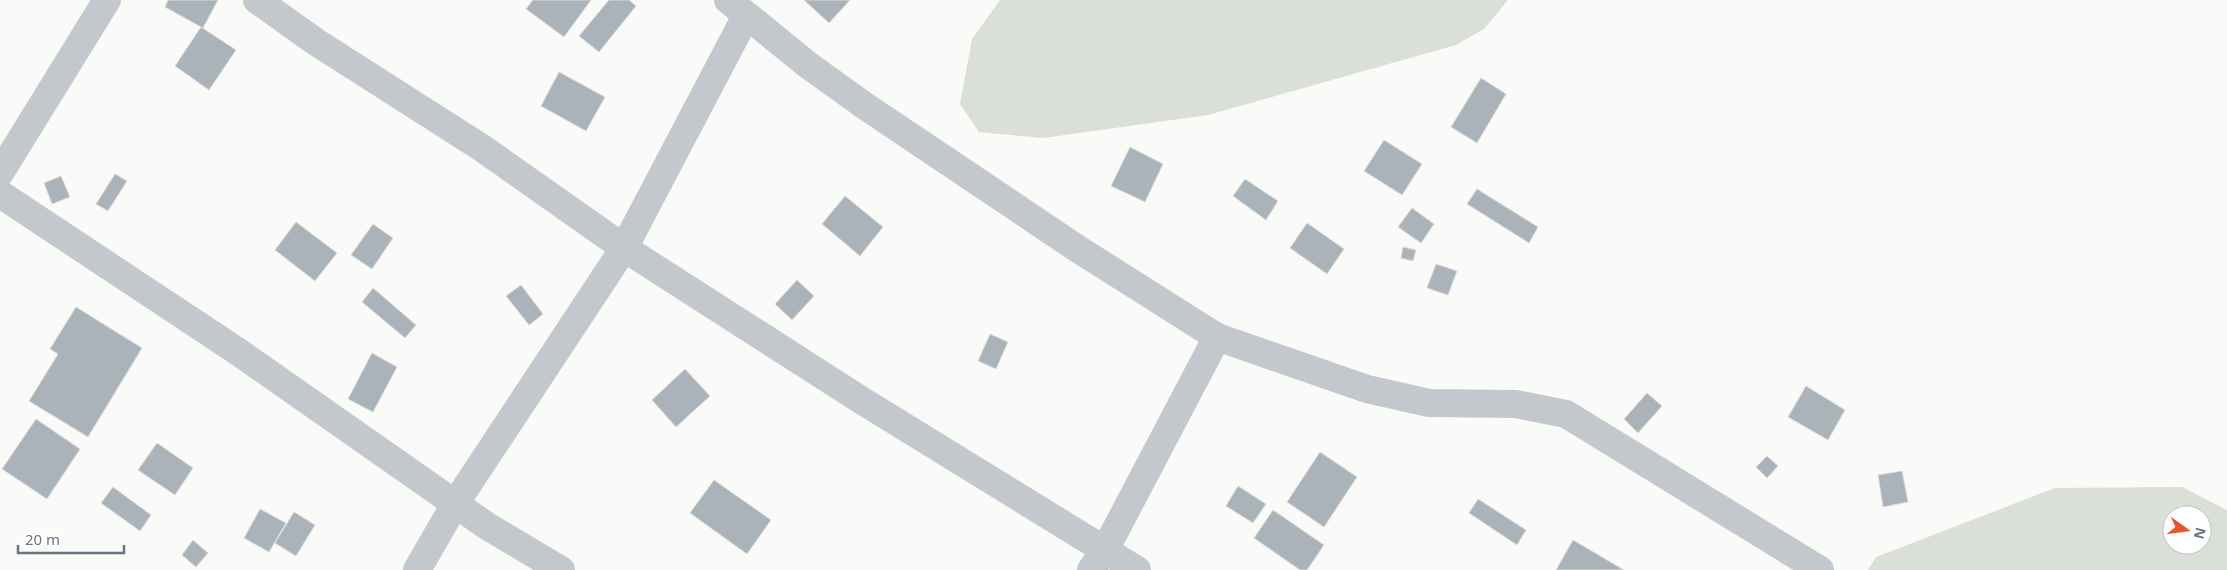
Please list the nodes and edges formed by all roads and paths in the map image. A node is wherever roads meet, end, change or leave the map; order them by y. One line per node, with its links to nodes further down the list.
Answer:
1 (106, 0): 4 (street)
2 (257, 0): 6 (street)
3 (737, 8): 6 (street); 7 (street)
4 (0, 173)
5 (0, 194): 8 (street)
6 (624, 248): 8 (street); 9 (street)
7 (1218, 338): 9 (street); 13 (street)
8 (455, 504): 10 (street); 11 (street)
9 (1098, 560): 12 (street)
10 (417, 570)
11 (560, 570)
12 (1137, 570)
13 (1820, 570)

